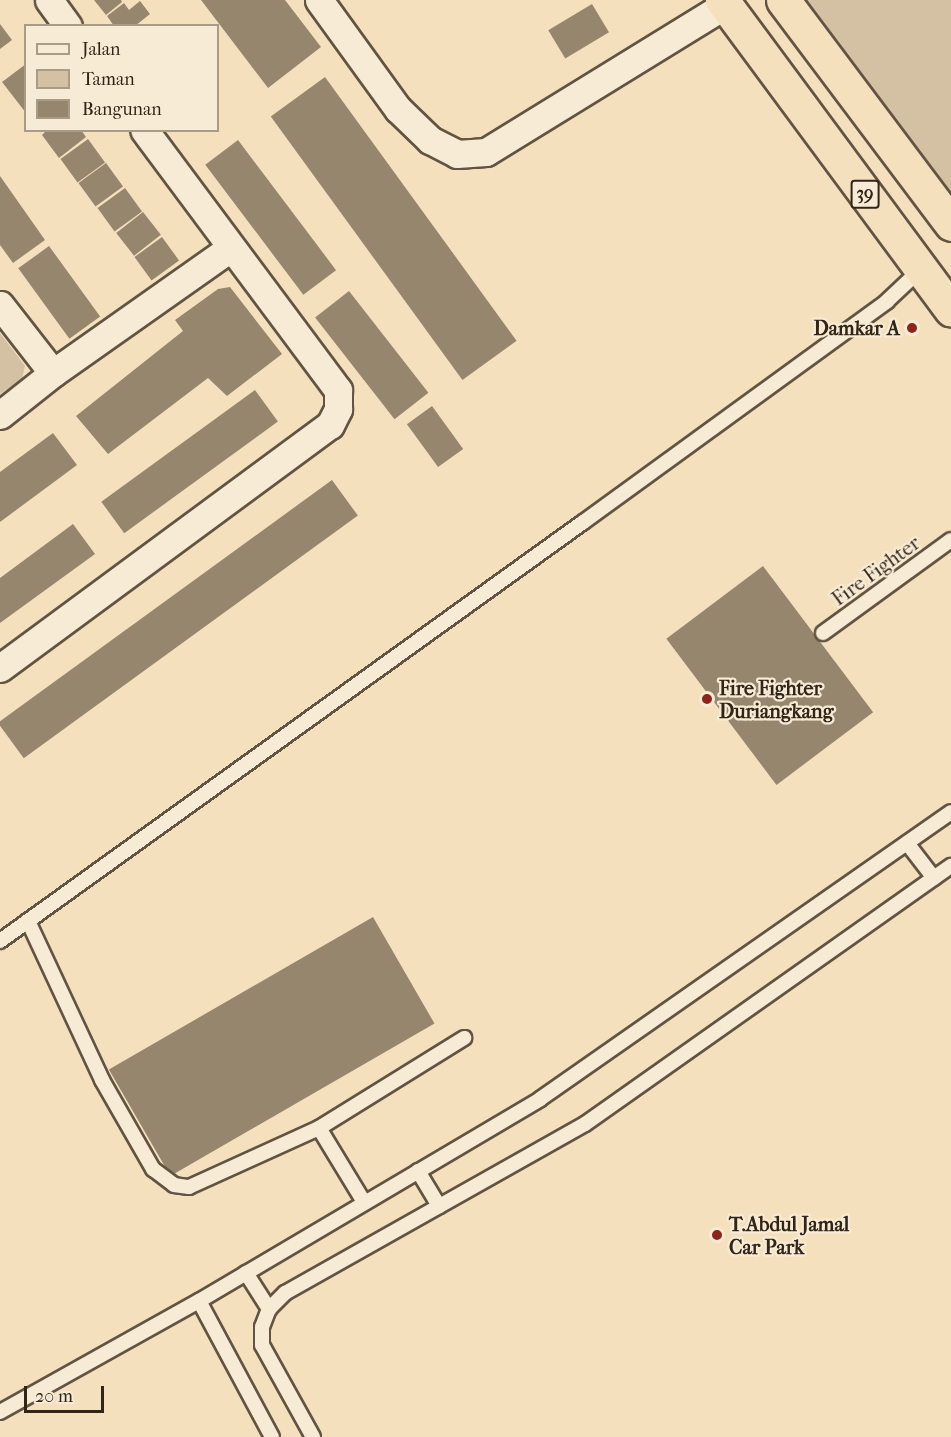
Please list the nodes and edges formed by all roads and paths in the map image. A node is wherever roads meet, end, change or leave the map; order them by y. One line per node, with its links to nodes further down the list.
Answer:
1 (49, 0): 5 (street)
2 (319, 0): 4 (street)
3 (783, 0): 7 (highway)
4 (723, 2): 9 (highway, 39)
5 (67, 24)
6 (145, 132): 8 (street)
7 (951, 224)
8 (230, 248): 12 (street); 16 (street)
9 (920, 270): 11 (highway, 39); 21 (lane)
10 (0, 304): 12 (street)
11 (951, 309)
12 (53, 373): 13 (street)
13 (0, 415)
14 (951, 540): 15 (lane, Fire Fighter)
15 (823, 633)
16 (0, 668)
17 (951, 812): 18 (lane)
18 (907, 843): 20 (lane); 25 (lane)
19 (951, 866): 20 (lane)
20 (934, 878): 27 (lane)
21 (28, 921): 22 (lane); 24 (lane)
22 (0, 941)
23 (464, 1038): 24 (lane)
24 (319, 1128): 26 (lane)
25 (418, 1171): 26 (lane); 27 (lane)
26 (364, 1202): 28 (lane)
27 (439, 1206): 30 (lane)
28 (246, 1273): 29 (lane); 30 (lane)
29 (199, 1301): 31 (lane); 32 (lane)
30 (269, 1309): 33 (lane)
31 (0, 1412)
32 (272, 1437)
33 (313, 1437)

